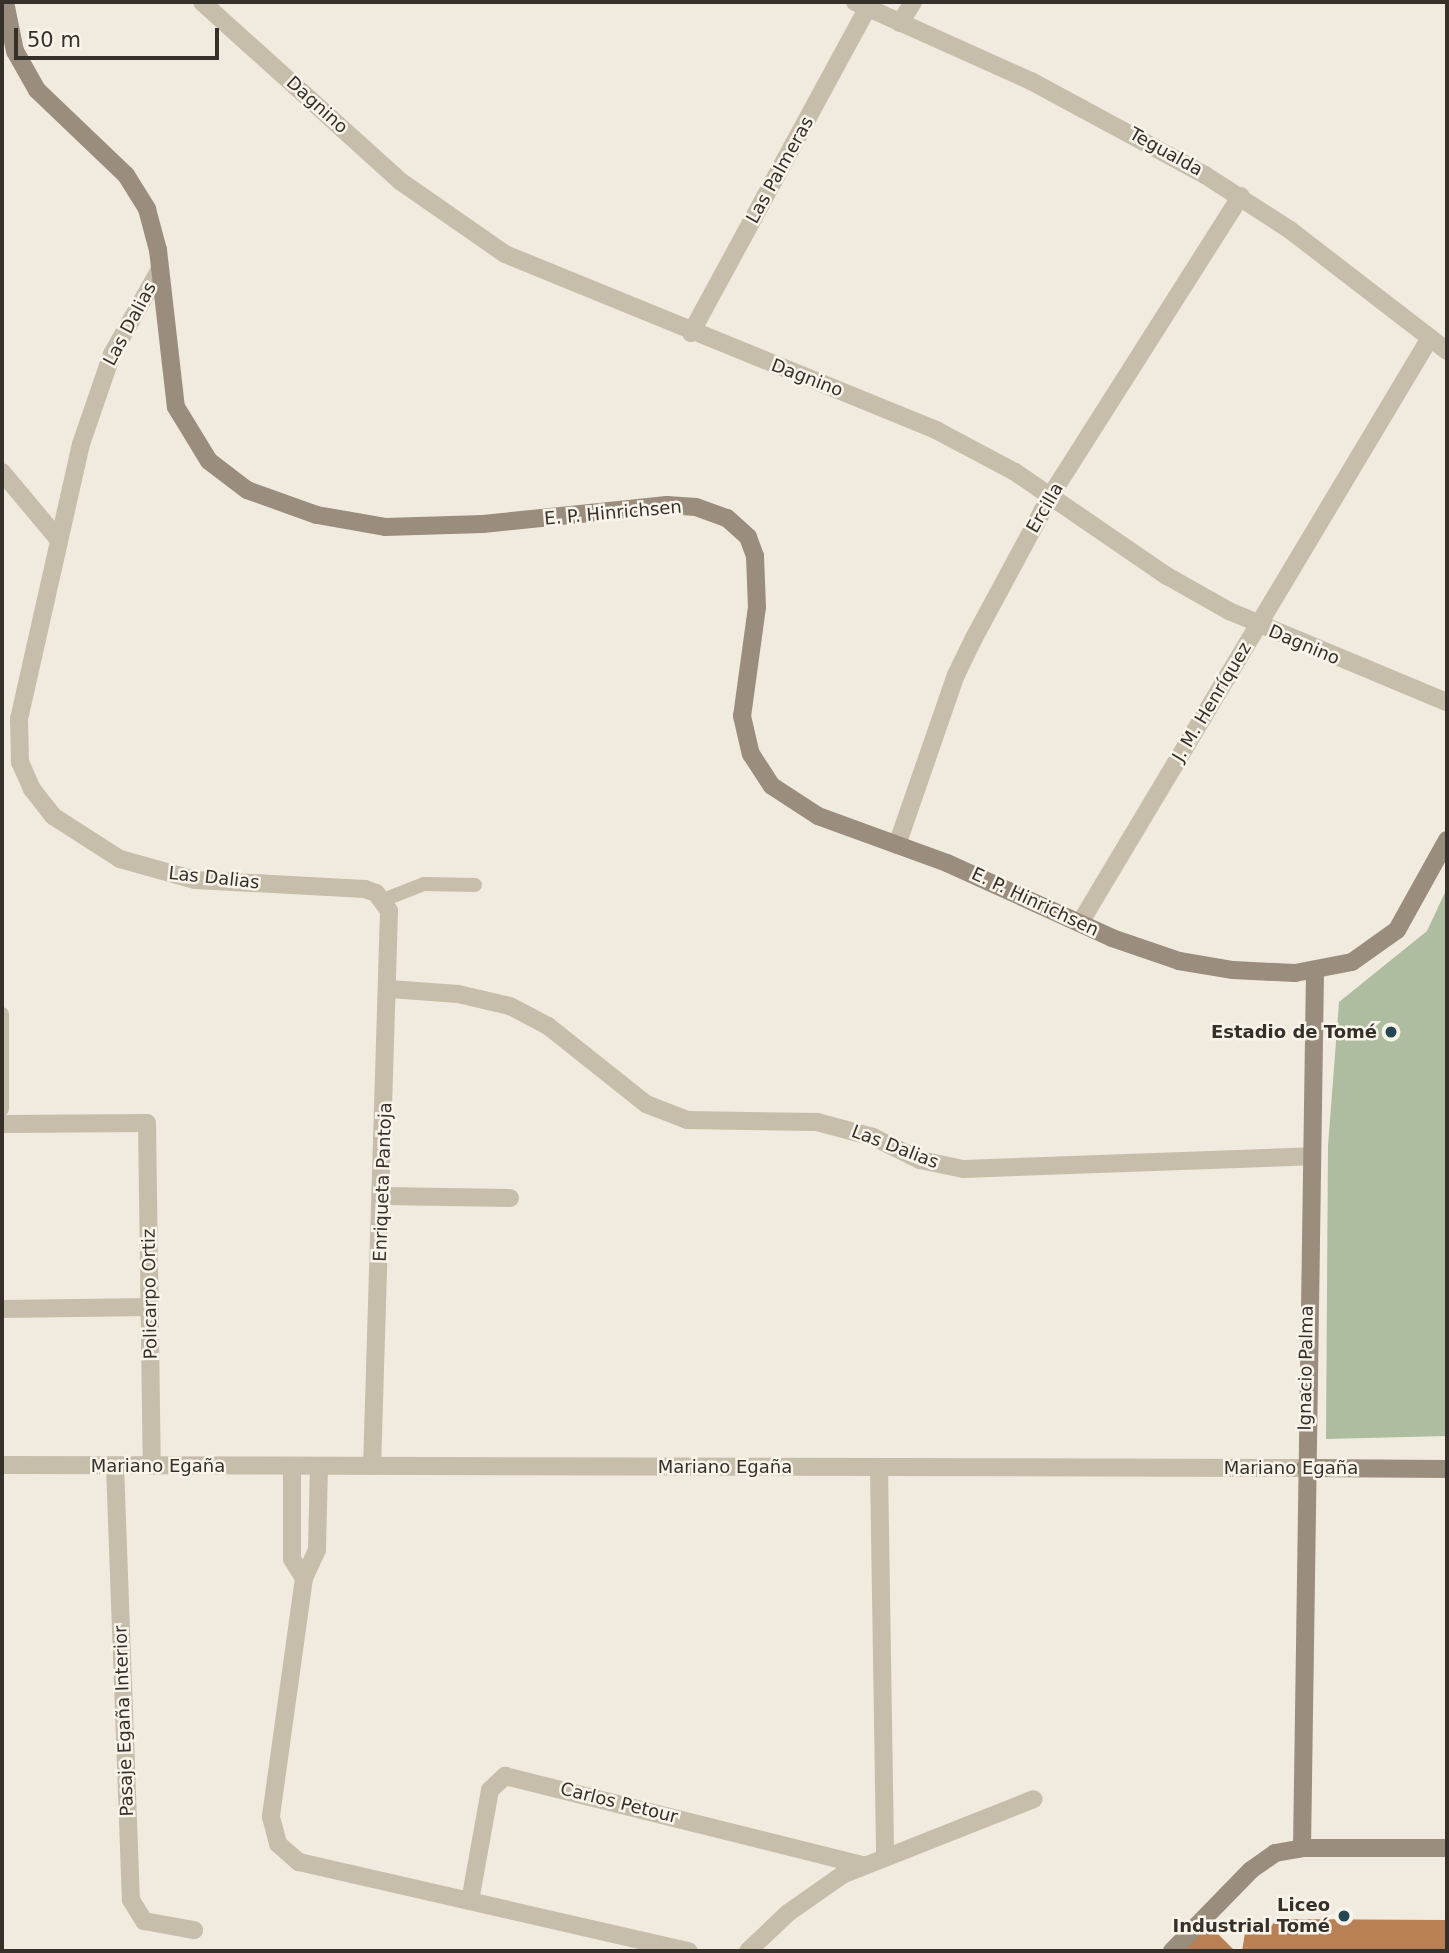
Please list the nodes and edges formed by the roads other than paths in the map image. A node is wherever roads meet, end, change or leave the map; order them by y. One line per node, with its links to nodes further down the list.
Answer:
1 (5, 2): 7 (street, E. P. Hinrichsen)
2 (202, 2): 8 (street, Dagnino)
3 (913, 2): 5 (street)
4 (862, 5): 5 (street, Tegualda); 8 (street, Las Palmeras)
5 (900, 23): 6 (street, Tegualda)
6 (1241, 196): 9 (street, Tegualda); 12 (street, Ercilla)
7 (159, 271): 13 (street, Las Dalias); 17 (street, E. P. Hinrichsen)
8 (691, 333): 12 (street, Dagnino)
9 (1430, 338): 10 (street, Tegualda); 14 (street, J. M. Henríquez)
10 (1447, 351)
11 (2, 472): 13 (street)
12 (1051, 495): 14 (street, Dagnino); 17 (street, Ercilla)
13 (58, 539): 19 (street, Las Dalias)
14 (1258, 625): 15 (street, Dagnino); 20 (street, J. M. Henríquez)
15 (1447, 702)
16 (1447, 840): 21 (street, E. P. Hinrichsen)
17 (897, 845): 20 (street, E. P. Hinrichsen)
18 (475, 885): 19 (lane)
19 (383, 900): 22 (street, Enriqueta Pantoja)
20 (1080, 923): 21 (street, E. P. Hinrichsen)
21 (1315, 972): 26 (street, Ignacio Palma)
22 (390, 989): 26 (street, Las Dalias); 27 (street, Enriqueta Pantoja)
23 (2, 1014): 24 (lane)
24 (2, 1109)
25 (2, 1124): 29 (street, Policarpo Ortiz)
26 (1311, 1156): 38 (street, Ignacio Palma)
27 (382, 1196): 28 (street); 36 (street, Enriqueta Pantoja)
28 (510, 1198)
29 (150, 1307): 30 (street); 33 (street, Policarpo Ortiz)
30 (2, 1309)
31 (2, 1465): 32 (street, Mariano Egaña)
32 (115, 1466): 33 (street, Mariano Egaña); 47 (street, Pasaje Egaña Interior)
33 (152, 1466): 34 (street, Mariano Egaña)
34 (292, 1466): 35 (street, Mariano Egaña); 40 (street)
35 (319, 1466): 36 (street, Mariano Egaña); 40 (street)
36 (372, 1466): 37 (street, Mariano Egaña)
37 (879, 1467): 38 (street, Mariano Egaña); 44 (street)
38 (1305, 1468): 39 (street, Mariano Egaña); 42 (street, Ignacio Palma)
39 (1447, 1469)
40 (304, 1578): 46 (street)
41 (1034, 1799): 44 (street)
42 (1302, 1847): 43 (street); 50 (street)
43 (1447, 1848)
44 (885, 1856): 45 (street)
45 (863, 1865): 46 (street, Carlos Petour); 49 (street)
46 (470, 1901): 48 (street)
47 (194, 1930)
48 (690, 1951)
49 (748, 1951)
50 (1172, 1951)

